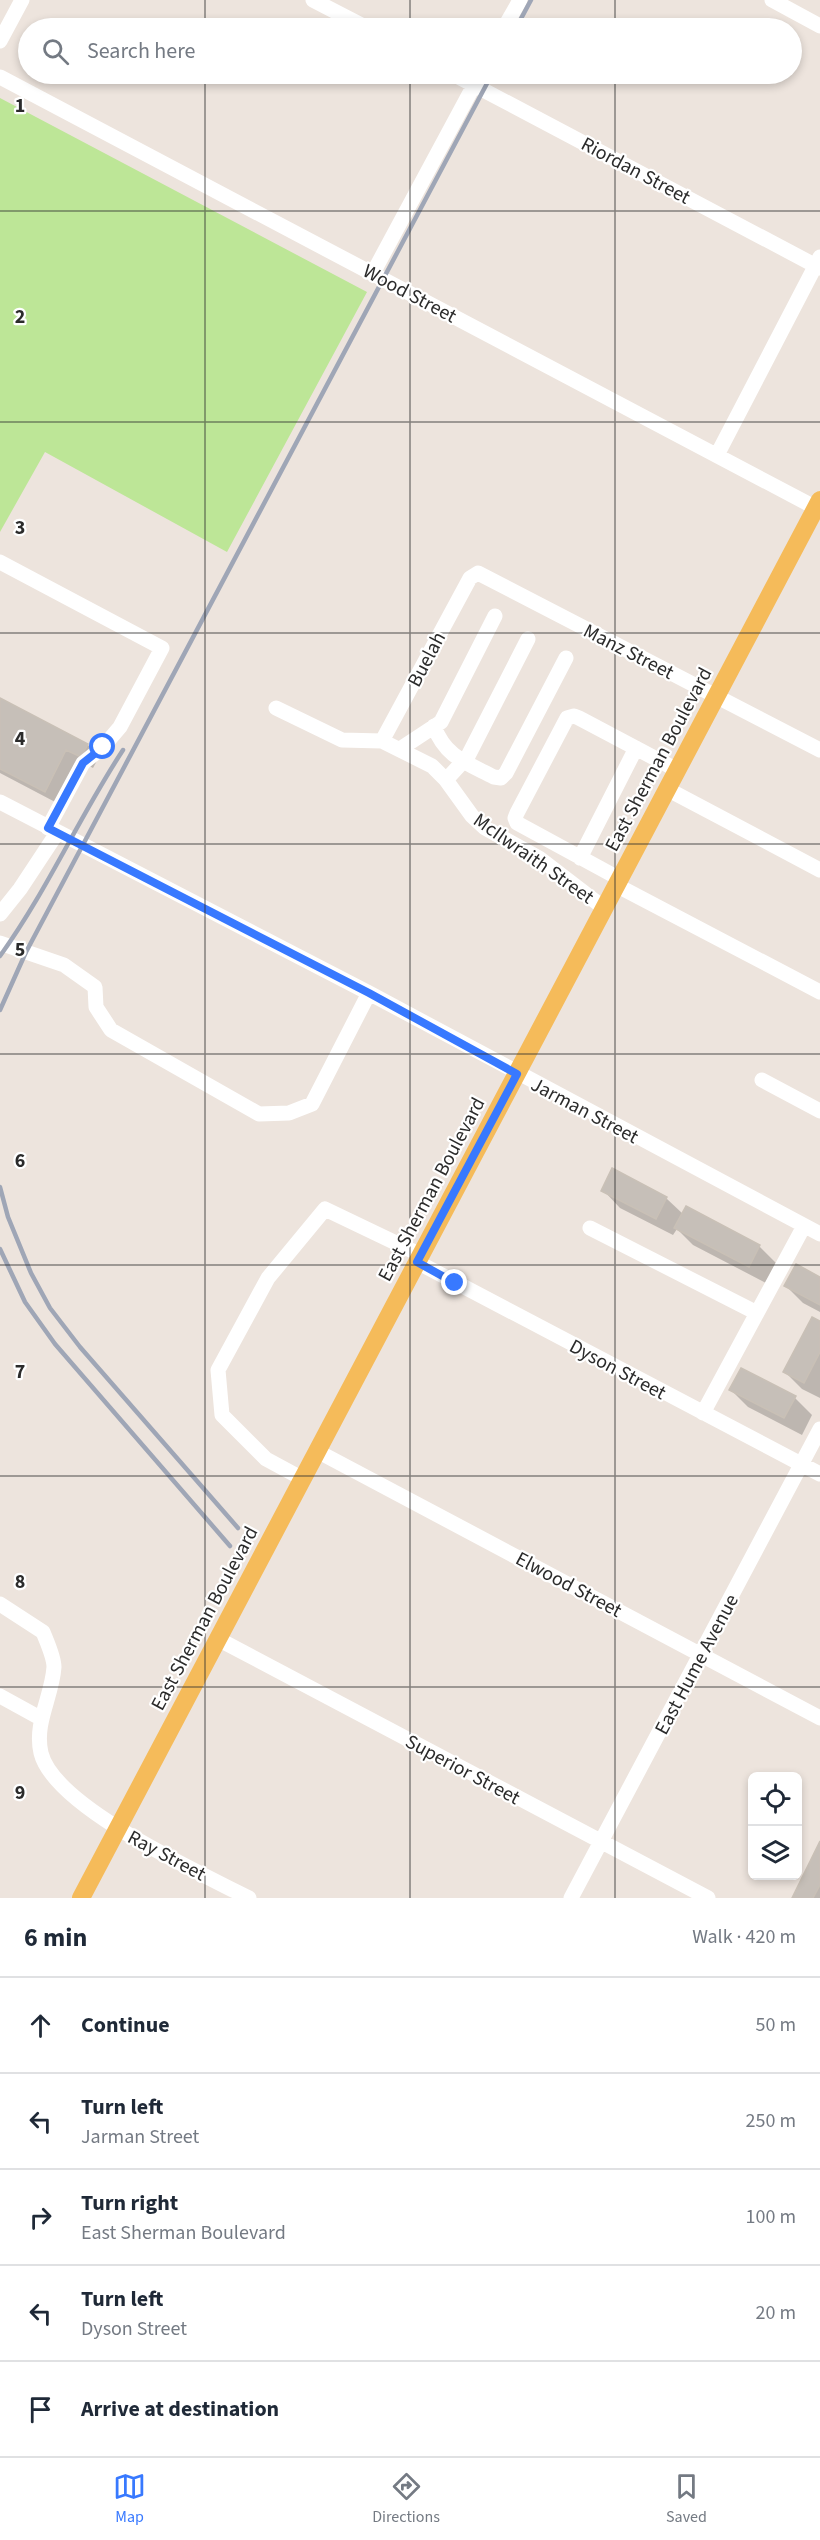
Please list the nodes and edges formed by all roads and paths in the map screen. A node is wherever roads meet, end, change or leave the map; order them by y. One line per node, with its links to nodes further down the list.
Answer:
1 (22, 0): 8 (street)
2 (313, 0): 5 (street)
3 (520, 0): 6 (street)
4 (772, 0): 7 (street)
5 (348, 18)
6 (510, 18)
7 (820, 26)
8 (0, 41)
9 (0, 77): 13 (street, Wood Street)
10 (474, 84): 13 (street)
11 (486, 84): 12 (street, Riordan Street)
12 (819, 263): 14 (street)
13 (373, 273): 14 (street, Wood Street)
14 (717, 455): 15 (street, Wood Street)
15 (819, 506): 21 (main road, East Sherman Boulevard)
16 (0, 562): 33 (street)
17 (470, 578): 21 (street, Manz Street); 24 (street, Buelah)
18 (495, 616): 23 (street)
19 (528, 639): 28 (street)
20 (566, 658): 28 (street)
21 (716, 696): 27 (street, Manz Street); 29 (main road, East Sherman Boulevard)
22 (276, 708): 24 (street)
23 (434, 726): 26 (street); 28 (street)
24 (382, 741): 26 (street, McIlwraith Street)
25 (636, 748): 29 (street, McIlwraith Street); 34 (street); 34 (street, McIlwraith Street)
26 (400, 749): 30 (street, McIlwraith Street)
27 (820, 750)
28 (463, 761): 30 (street)
29 (677, 770): 31 (main road, East Sherman Boulevard)
30 (446, 780): 37 (street, McIlwraith Street)
31 (667, 789): 35 (street); 36 (main road, East Sherman Boulevard)
32 (0, 802): 33 (street, Jarman Street)
33 (52, 830): 38 (street); 41 (street, Jarman Street)
34 (580, 858): 36 (street, McIlwraith Street)
35 (820, 870)
36 (618, 882): 37 (main road, East Sherman Boulevard); 40 (street, McIlwraith Street)
37 (604, 908): 42 (main road, East Sherman Boulevard)
38 (0, 914)
39 (0, 943): 41 (street)
40 (820, 992)
41 (369, 993): 42 (street, Jarman Street)
42 (517, 1074): 45 (street, Jarman Street); 48 (main road, East Sherman Boulevard)
43 (762, 1080): 44 (street)
44 (820, 1111)
45 (804, 1226): 47 (street, Jarman Street); 49 (street)
46 (590, 1228): 49 (street)
47 (820, 1234)
48 (419, 1259): 50 (street, Dyson Street); 52 (main road, East Sherman Boulevard); 55 (street, Dyson Street)
49 (757, 1313): 50 (street)
50 (703, 1413): 53 (street, Dyson Street)
51 (820, 1429): 53 (street, East Hume Avenue)
52 (318, 1451): 55 (main road, East Sherman Boulevard); 58 (street, Elwood Street)
53 (801, 1464): 54 (street, Dyson Street); 58 (street, East Hume Avenue)
54 (820, 1474)
55 (303, 1479): 57 (main road, East Sherman Boulevard)
56 (0, 1604): 60 (street, Ray Street)
57 (218, 1639): 62 (main road, East Sherman Boulevard); 63 (street, Superior Street)
58 (701, 1653): 61 (street, Elwood Street); 63 (street, East Hume Avenue)
59 (0, 1696): 60 (street)
60 (40, 1718): 62 (street, Ray Street)
61 (820, 1718)
62 (117, 1829): 64 (main road, East Sherman Boulevard); 65 (street, Ray Street)
63 (602, 1841): 66 (street, East Hume Avenue); 67 (street, Superior Street)
64 (81, 1898)
65 (249, 1898)
66 (571, 1898)
67 (708, 1898)

